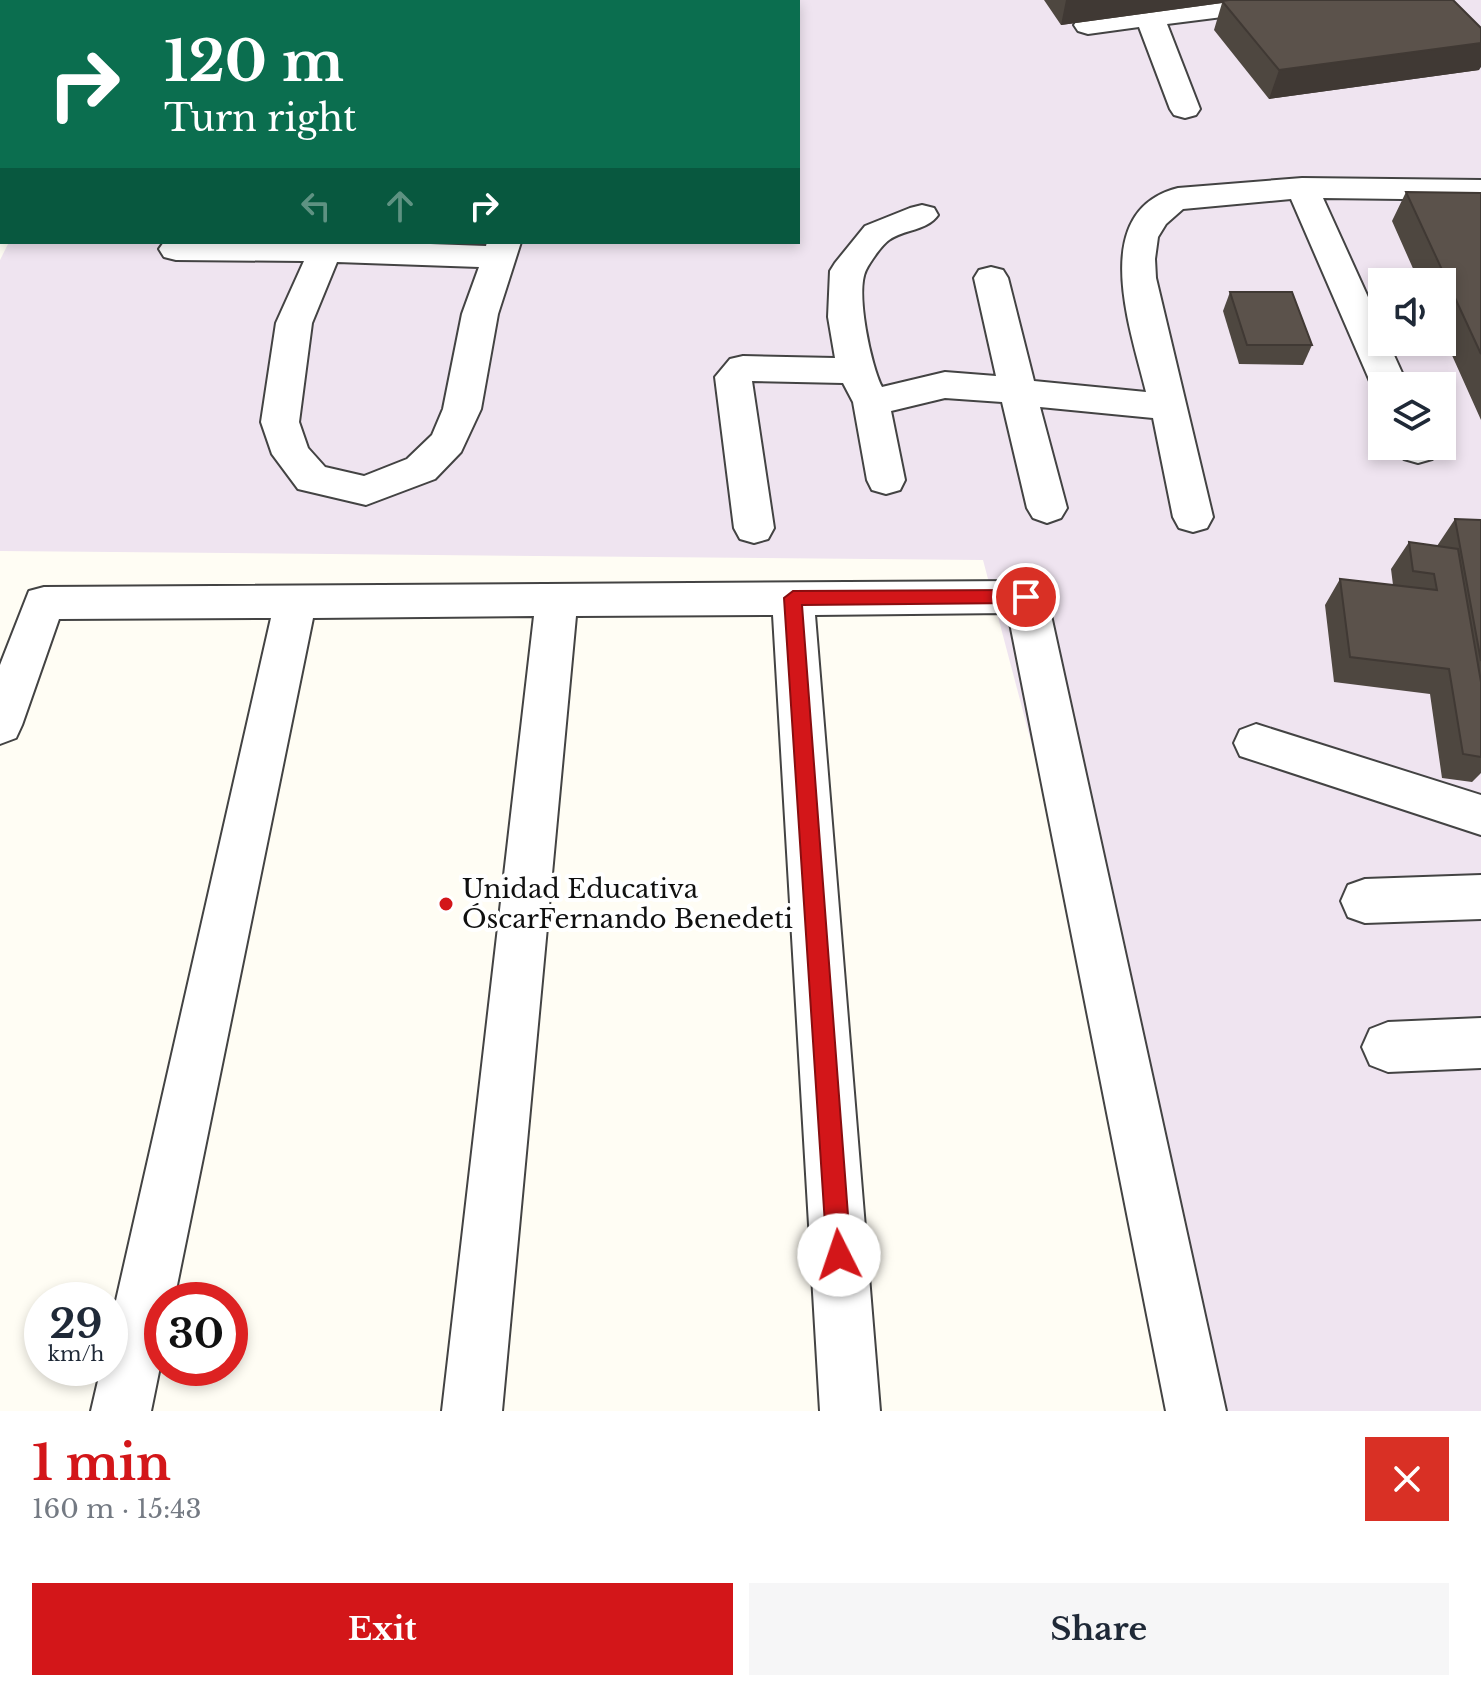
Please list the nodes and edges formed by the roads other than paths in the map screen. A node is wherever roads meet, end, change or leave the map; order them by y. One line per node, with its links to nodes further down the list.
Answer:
1 (1293, 0): 2 (street)
2 (1150, 18): 3 (street); 4 (street)
3 (1088, 25)
4 (1185, 109)
5 (1302, 188): 6 (street); 12 (street); 15 (street)
6 (1481, 190)
7 (922, 215): 13 (street)
8 (176, 249): 10 (street)
9 (501, 250): 10 (street); 10 (street)
10 (325, 251)
11 (991, 278): 14 (street)
12 (1384, 372)
13 (863, 387): 14 (street); 16 (street); 19 (street)
14 (1018, 392): 15 (street); 17 (street)
15 (1169, 407): 18 (street)
16 (886, 480)
17 (1047, 508)
18 (1193, 517)
19 (754, 528)
20 (793, 598): 21 (street); 32 (street); 33 (street)
21 (557, 600): 22 (street); 31 (street)
22 (295, 602): 23 (street); 30 (street)
23 (0, 725)
24 (1256, 743): 25 (street)
25 (1481, 815)
26 (1481, 897): 27 (street)
27 (1365, 901)
28 (1481, 1043): 29 (street)
29 (1388, 1047)
30 (121, 1411)
31 (472, 1411)
32 (850, 1411)
33 (1196, 1411)

